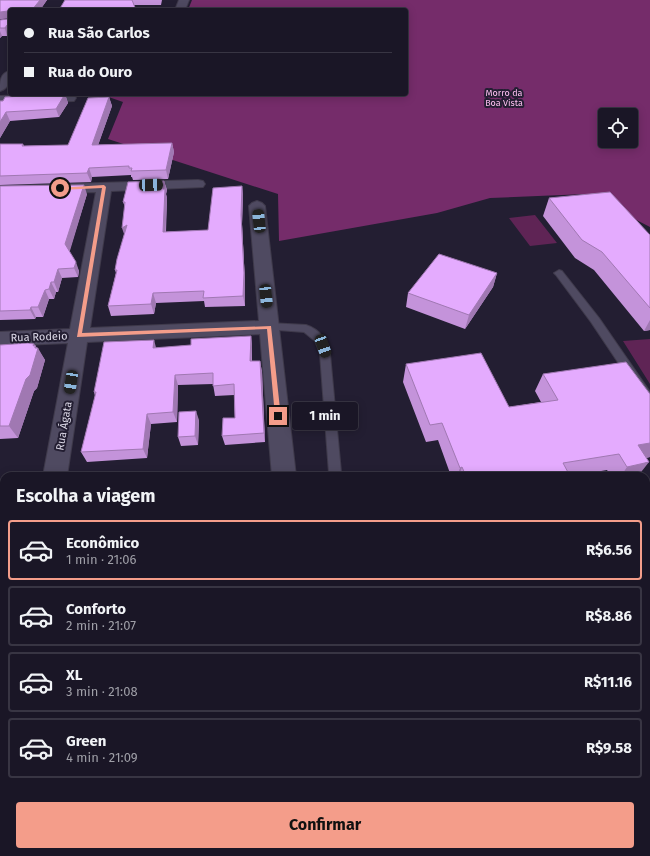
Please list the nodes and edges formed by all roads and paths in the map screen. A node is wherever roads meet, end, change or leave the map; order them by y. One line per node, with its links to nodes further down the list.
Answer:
1 (8, 76): 2 (street)
2 (0, 86)
3 (70, 98): 4 (street)
4 (0, 100)
5 (198, 184): 6 (street)
6 (104, 187): 7 (street); 11 (street, Rua Ágata)
7 (0, 190)
8 (257, 206): 10 (street)
9 (559, 273): 13 (lane)
10 (269, 327): 11 (street, Rua Rodeio); 15 (street); 16 (lane)
11 (79, 335): 12 (street, Rua Rodeio); 14 (street, Rua Ágata)
12 (0, 339)
13 (650, 401)
14 (56, 472)
15 (284, 472)
16 (335, 472)

